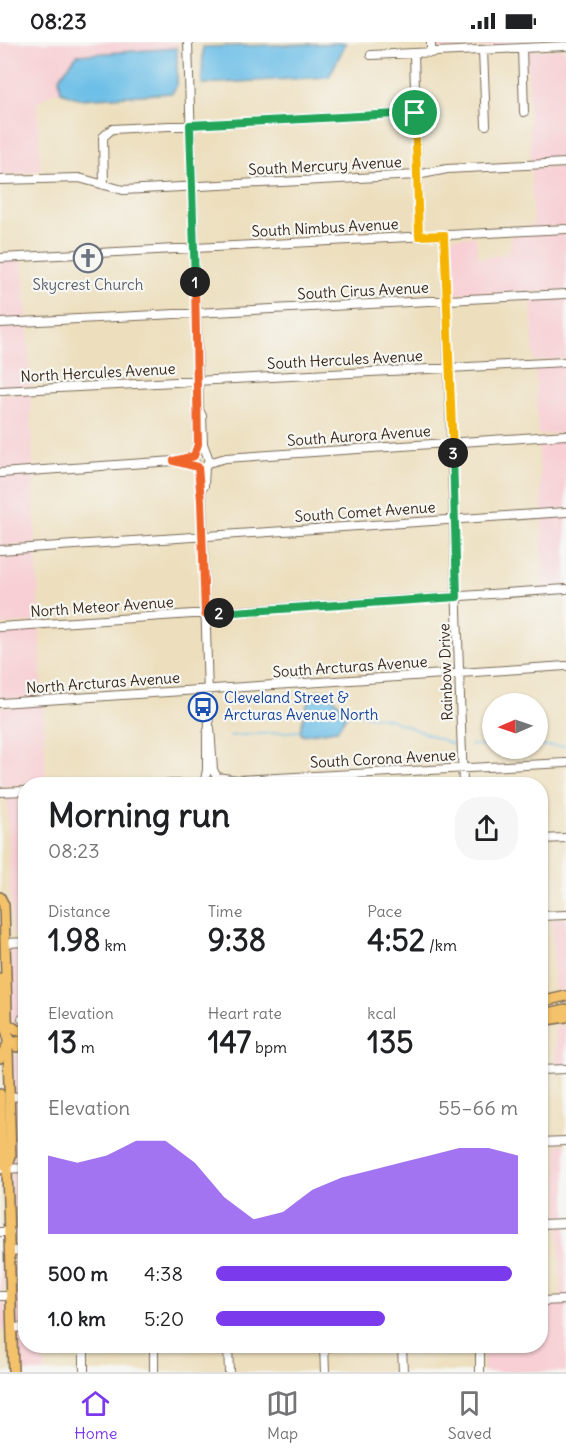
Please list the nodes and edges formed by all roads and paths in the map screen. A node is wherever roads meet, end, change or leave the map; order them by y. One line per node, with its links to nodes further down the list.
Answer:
1 (188, 42): 11 (street)
2 (430, 42): 6 (street)
3 (566, 46): 4 (street)
4 (522, 48): 5 (street); 9 (street)
5 (483, 50): 6 (street); 12 (street)
6 (431, 52): 7 (street)
7 (414, 53): 8 (street); 10 (street)
8 (371, 55)
9 (524, 112)
10 (415, 113): 11 (street); 14 (street)
11 (190, 125): 16 (street); 17 (street)
12 (486, 125)
13 (566, 163): 14 (street, South Mercury Avenue)
14 (417, 175): 17 (street, South Mercury Avenue); 20 (street)
15 (0, 180): 16 (street, South Mercury Avenue)
16 (104, 185): 17 (street, South Mercury Avenue)
17 (192, 187): 21 (street)
18 (566, 229): 19 (street, South Nimbus Avenue)
19 (444, 235): 20 (street, South Nimbus Avenue); 24 (street, Rainbow Drive)
20 (419, 236): 21 (street, South Nimbus Avenue)
21 (194, 248): 22 (street, South Nimbus Avenue); 25 (street)
22 (0, 258)
23 (566, 294): 24 (street, South Cirus Avenue)
24 (447, 300): 25 (street, South Cirus Avenue); 28 (street, Rainbow Drive)
25 (196, 313): 26 (street, South Cirus Avenue); 29 (street)
26 (0, 323)
27 (566, 362): 28 (street, South Hercules Avenue)
28 (450, 368): 29 (street, South Hercules Avenue); 32 (street, Rainbow Drive)
29 (198, 381): 30 (street, North Hercules Avenue); 33 (street)
30 (0, 391)
31 (566, 435): 32 (street, South Aurora Avenue)
32 (452, 443): 33 (street, South Aurora Avenue); 36 (street, Rainbow Drive)
33 (201, 460): 34 (street, South Aurora Avenue); 37 (street)
34 (0, 473)
35 (566, 513): 36 (street, South Comet Avenue)
36 (454, 520): 37 (street, South Comet Avenue); 40 (street, Rainbow Drive)
37 (203, 537): 38 (street, South Comet Avenue); 41 (street)
38 (0, 550)
39 (566, 589): 40 (street, North Meteor Avenue)
40 (457, 597): 41 (street, North Meteor Avenue); 44 (street, Rainbow Drive)
41 (205, 614): 42 (street, North Meteor Avenue); 45 (street)
42 (0, 627)
43 (566, 666): 44 (street, South Arcturas Avenue)
44 (459, 673): 45 (street, South Arcturas Avenue); 48 (street, Rainbow Drive)
45 (208, 690): 46 (street, North Arcturas Avenue); 49 (street)
46 (0, 703)
47 (566, 763): 48 (street, South Corona Avenue)
48 (462, 769): 50 (street, South Corona Avenue); 51 (street, Rainbow Drive)
49 (212, 777)
50 (298, 777)
51 (463, 777)
52 (18, 791): 53 (street)
53 (0, 792)
54 (566, 838): 55 (street)
55 (548, 839)
56 (0, 897): 60 (main road)
57 (566, 915): 58 (street)
58 (548, 916)
59 (18, 942): 60 (street)
60 (6, 943): 68 (main road)
61 (0, 978): 70 (main road)
62 (566, 996): 63 (main road)
63 (548, 1000)
64 (566, 1010): 65 (main road)
65 (548, 1013)
66 (566, 1017): 67 (main road)
67 (548, 1020)
68 (8, 1023): 69 (main road); 70 (main road)
69 (18, 1030)
70 (6, 1044): 74 (main road); 75 (main road)
71 (566, 1069): 72 (street)
72 (548, 1070)
73 (18, 1096): 74 (street)
74 (2, 1097): 75 (main road); 78 (main road)
75 (10, 1114): 78 (main road)
76 (566, 1141): 77 (street)
77 (548, 1142)
78 (4, 1169): 81 (main road)
79 (566, 1223): 80 (street)
80 (548, 1224)
81 (5, 1232): 83 (main road)
82 (18, 1250): 83 (street)
83 (10, 1251): 85 (main road)
84 (0, 1296): 85 (street)
85 (11, 1296): 88 (main road)
86 (566, 1300): 87 (street)
87 (548, 1301)
88 (12, 1328): 89 (street); 96 (main road)
89 (18, 1328)
90 (84, 1353): 97 (street)
91 (154, 1353): 98 (street)
92 (228, 1353): 99 (street)
93 (324, 1353): 100 (street)
94 (402, 1353): 101 (street)
95 (480, 1353): 102 (street)
96 (13, 1372)
97 (84, 1372)
98 (154, 1372)
99 (229, 1372)
100 (325, 1372)
101 (403, 1372)
102 (480, 1372)

